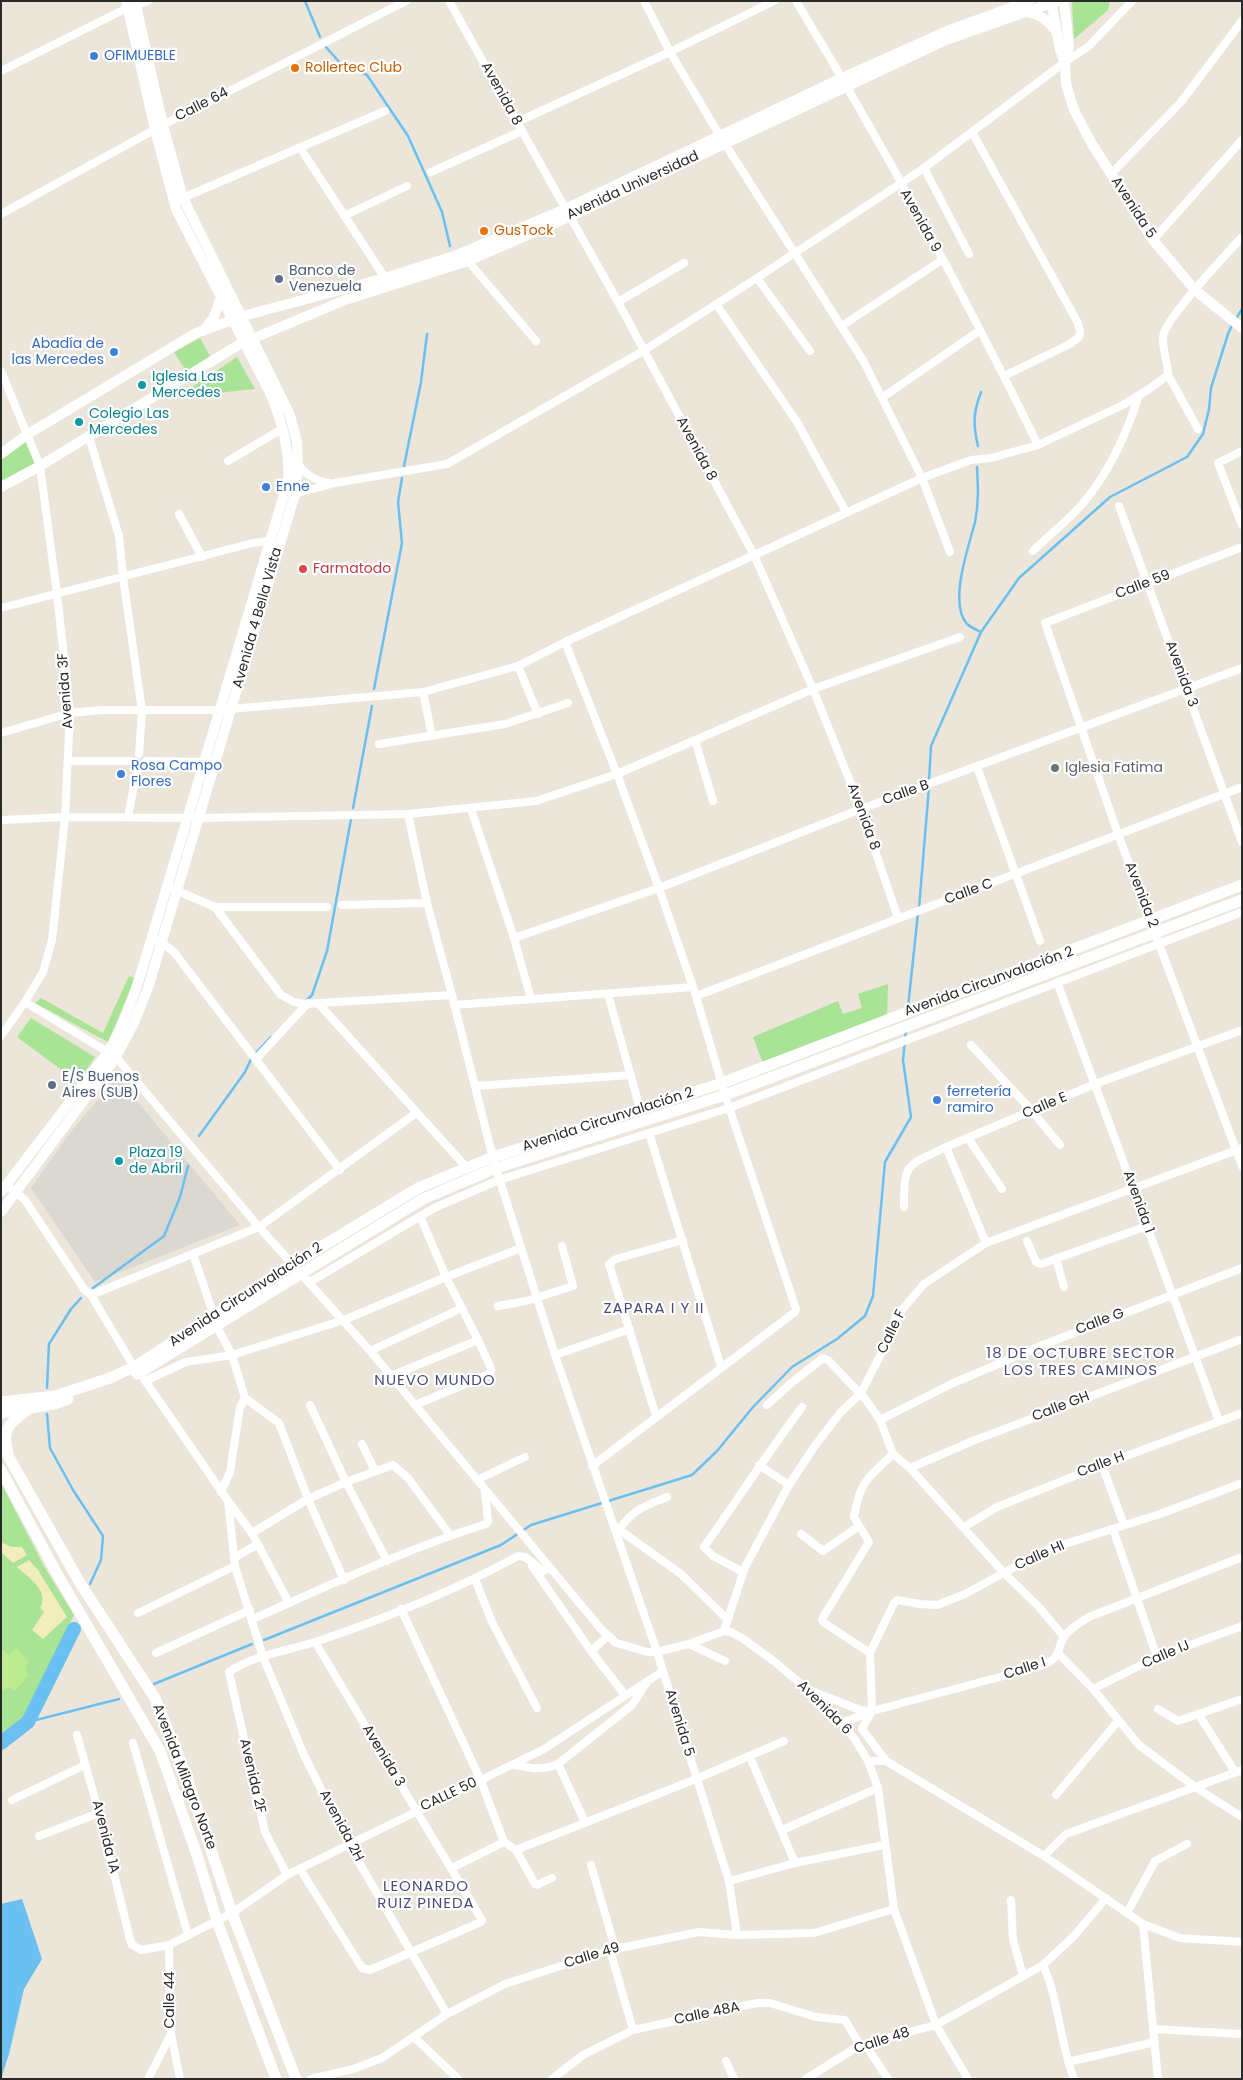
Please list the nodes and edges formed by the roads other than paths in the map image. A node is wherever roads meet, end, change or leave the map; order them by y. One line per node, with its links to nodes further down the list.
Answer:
1 (148, 1): 11 (street)
2 (406, 1): 21 (street, Calle 64)
3 (449, 1): 20 (street, Avenida 8)
4 (644, 1): 15 (street)
5 (774, 1): 15 (street)
6 (796, 1): 18 (street, Avenida 9)
7 (1029, 1): 18 (street, Avenida Universidad)
8 (1064, 1): 16 (street, Avenida 5)
9 (1132, 1): 16 (street)
10 (1053, 2): 12 (street, Avenida Universidad); 14 (street, Avenida 5)
11 (131, 4): 17 (street); 21 (street, Avenida 4 Bella Vista)
12 (1025, 12): 14 (street); 18 (street, Avenida Universidad)
13 (1242, 21): 29 (street)
14 (1056, 31): 16 (street, Avenida 5)
15 (670, 52): 20 (street); 24 (street)
16 (1065, 62): 23 (street); 29 (street, Avenida 5)
17 (1, 71)
18 (844, 82): 24 (street, Avenida Universidad); 30 (street, Avenida 9)
19 (385, 111): 26 (street)
20 (517, 122): 22 (street, Avenida 8)
21 (159, 128): 32 (street, Avenida 4 Bella Vista); 34 (street, Calle 64)
22 (522, 131): 28 (street); 33 (street, Avenida 8)
23 (972, 132): 27 (street); 60 (street)
24 (722, 139): 33 (street, Avenida Universidad); 38 (street)
25 (1242, 140): 37 (street)
26 (300, 149): 32 (street); 35 (street)
27 (924, 168): 30 (street); 39 (street)
28 (431, 172)
29 (1111, 174): 37 (street, Avenida 5)
30 (900, 184): 38 (street); 40 (street, Avenida 9)
31 (407, 186): 35 (street)
32 (178, 200): 46 (street, Avenida 4 Bella Vista); 49 (street, Avenida 4 Bella Vista)
33 (567, 213): 41 (street, Avenida Universidad); 43 (street, Avenida Universidad); 47 (street, Avenida 8)
34 (1, 214)
35 (344, 216): 43 (street)
36 (1242, 238): 45 (street)
37 (1153, 240): 45 (street, Avenida 5)
38 (795, 252): 44 (street); 50 (street)
39 (969, 254)
40 (942, 260): 50 (street); 53 (street, Avenida 9)
41 (468, 262): 54 (street, Avenida Universidad); 55 (street)
42 (684, 263): 47 (street)
43 (385, 278): 49 (street, Avenida Universidad)
44 (757, 278): 48 (street); 57 (street)
45 (1195, 290): 51 (street, Avenida 5); 59 (street)
46 (221, 297): 49 (street, Avenida 4 Bella Vista); 52 (street)
47 (618, 302): 56 (street, Avenida 8)
48 (716, 304): 56 (street); 78 (street)
49 (238, 318): 52 (street, Avenida Universidad); 54 (street, Avenida 4 Bella Vista)
50 (842, 325): 62 (street)
51 (1242, 328)
52 (203, 331): 65 (street, Avenida Universidad)
53 (979, 331): 60 (street, Avenida 9); 62 (street)
54 (248, 341): 63 (street, Avenida 4 Bella Vista); 66 (street, Avenida Universidad); 71 (street, Avenida 4 Bella Vista)
55 (536, 341)
56 (643, 351): 74 (street); 86 (street, Avenida 8)
57 (810, 351)
58 (1, 371): 65 (street, Avenida 3F)
59 (1168, 375): 61 (street); 64 (street)
60 (1004, 376): 67 (street, Avenida 9)
61 (1139, 395): 67 (street); 84 (street)
62 (883, 397): 73 (street)
63 (282, 429): 70 (street); 81 (street, Avenida 4 Bella Vista)
64 (1198, 429)
65 (28, 434): 69 (street, Avenida Universidad); 72 (street, Avenida 3F)
66 (89, 437): 72 (street, Avenida Universidad); 88 (street)
67 (1038, 445): 73 (street)
68 (1242, 450): 80 (street)
69 (1, 454)
70 (228, 461)
71 (298, 465): 74 (street); 76 (street, Avenida 4 Bella Vista)
72 (40, 466): 75 (street, Avenida Universidad); 90 (street, Avenida 3F)
73 (922, 478): 78 (street); 85 (street)
74 (335, 483): 76 (street)
75 (1, 487)
76 (294, 494): 82 (street, Avenida 4 Bella Vista)
77 (1119, 506): 89 (street, Avenida 3)
78 (846, 512): 86 (street)
79 (179, 514): 87 (street)
80 (1242, 525)
81 (268, 541): 82 (street); 87 (street); 93 (street, Avenida 4 Bella Vista)
82 (280, 544): 94 (street, Avenida 4 Bella Vista)
83 (1242, 547): 89 (street, Calle 59)
84 (1033, 551)
85 (950, 552)
86 (754, 555): 96 (street); 99 (street, Avenida 8)
87 (202, 557): 88 (street)
88 (123, 578): 90 (street); 104 (street)
89 (1147, 583): 92 (street, Calle 59); 100 (street, Avenida 3)
90 (57, 594): 91 (street); 106 (street, Avenida 3F)
91 (1, 608)
92 (1044, 623): 108 (street, Avenida 2)
93 (244, 625): 94 (street); 105 (street, Avenida 4 Bella Vista)
94 (255, 628): 103 (street, Avenida 4 Bella Vista)
95 (960, 637): 99 (street)
96 (565, 642): 97 (street); 121 (street)
97 (518, 666): 101 (street); 107 (street)
98 (1242, 668): 100 (street, Calle B)
99 (812, 689): 111 (street); 126 (street, Avenida 8)
100 (1186, 689): 108 (street, Calle B); 123 (street, Avenida 3)
101 (423, 692): 103 (street); 110 (street)
102 (568, 703): 107 (street)
103 (231, 709): 105 (street); 118 (street, Avenida 4 Bella Vista)
104 (142, 710): 105 (street); 106 (street); 113 (street)
105 (220, 710): 117 (street, Avenida 4 Bella Vista)
106 (70, 713): 109 (street); 114 (street, Avenida 3F)
107 (538, 714): 110 (street)
108 (1080, 728): 119 (street, Calle B); 133 (street, Avenida 2)
109 (1, 733)
110 (432, 736): 112 (street)
111 (695, 740): 121 (street); 124 (street)
112 (379, 744)
113 (138, 754): 115 (street); 116 (street)
114 (68, 761): 115 (street); 128 (street, Avenida 3F)
115 (130, 761): 120 (street)
116 (146, 761): 117 (street); 120 (street)
117 (204, 762): 118 (street); 130 (street, Avenida 4 Bella Vista)
118 (215, 763): 131 (street, Avenida 4 Bella Vista)
119 (977, 767): 126 (street, Calle B); 135 (street)
120 (136, 770): 129 (street)
121 (617, 774): 125 (street); 137 (street)
122 (1242, 787): 123 (street, Calle C)
123 (1224, 794): 133 (street, Calle C); 134 (street, Avenida 3)
124 (713, 801)
125 (471, 809): 127 (street); 147 (street)
126 (861, 809): 137 (street, Calle B); 145 (street, Avenida 8)
127 (408, 814): 131 (street); 140 (street, Avenida 5)
128 (65, 817): 129 (street); 132 (street); 158 (street, Avenida 3F)
129 (128, 817): 130 (street)
130 (188, 818): 131 (street); 138 (street, Avenida 4 Bella Vista)
131 (199, 818): 138 (street, Avenida 4 Bella Vista)
132 (1, 820)
133 (1118, 834): 135 (street, Calle C); 146 (street, Avenida 2)
134 (1242, 842)
135 (1016, 875): 145 (street, Calle C); 149 (street)
136 (1242, 886): 146 (main road, Avenida Circunvalación 2)
137 (659, 888): 147 (street, Calle B); 153 (street)
138 (172, 889): 142 (street); 150 (street, Avenida 4 Bella Vista)
139 (1242, 900): 148 (main road, Avenida Circunvalación 2)
140 (427, 904): 141 (street); 155 (street, Avenida 5)
141 (342, 905)
142 (215, 907): 143 (street); 159 (street)
143 (327, 907)
144 (1242, 912): 148 (street)
145 (898, 918): 156 (street, Calle C)
146 (1151, 921): 148 (street, Avenida 2); 170 (main road, Avenida Circunvalación 2)
147 (514, 938): 157 (street)
148 (1157, 938): 151 (main road, Avenida Circunvalación 2); 166 (street, Avenida 2)
149 (1040, 940)
150 (156, 941): 167 (street, Avenida 4 Bella Vista); 168 (street)
151 (1091, 963): 152 (street); 162 (main road, Avenida Circunvalación 2)
152 (1057, 982): 162 (street); 171 (street, Avenida 1)
153 (693, 986): 154 (street); 156 (street)
154 (608, 994): 157 (street); 169 (street)
155 (452, 995): 160 (street); 161 (street, Avenida 5)
156 (696, 996): 170 (street)
157 (531, 999): 161 (street)
158 (25, 1002): 164 (street, Avenida 3F); 167 (street)
159 (308, 1003): 160 (street); 168 (street)
160 (318, 1003): 177 (street)
161 (454, 1005): 172 (street, Avenida 5)
162 (914, 1030): 173 (main road, Avenida Circunvalación 2); 174 (street)
163 (1242, 1030): 166 (street, Calle E)
164 (1, 1036)
165 (971, 1045): 176 (street)
166 (1197, 1046): 171 (street, Calle E); 183 (street, Avenida 2)
167 (112, 1054): 192 (street, Avenida 4 Bella Vista); 193 (street, Avenida 4 Bella Vista); 199 (street)
168 (256, 1059): 188 (street)
169 (631, 1075): 172 (street); 175 (street)
170 (722, 1083): 173 (street); 175 (main road, Avenida Circunvalación 2)
171 (1095, 1084): 176 (street, Calle E); 189 (street, Avenida 1)
172 (475, 1086): 187 (street, Avenida 5)
173 (725, 1095): 174 (street); 180 (main road, Avenida Circunvalación 2)
174 (729, 1108): 178 (street); 226 (street)
175 (640, 1109): 187 (main road, Avenida Circunvalación 2)
176 (1032, 1111): 179 (street, Calle E); 181 (street)
177 (416, 1113): 186 (street); 188 (street)
178 (649, 1133): 184 (street); 200 (street)
179 (968, 1138): 182 (street, Calle E); 190 (street)
180 (579, 1142): 184 (main road); 187 (main road, Avenida Circunvalación 2)
181 (1060, 1145)
182 (946, 1147): 194 (street, Calle E); 202 (street)
183 (1239, 1149): 185 (street, Avenida 2); 189 (street, Calle F)
184 (582, 1154): 187 (street)
185 (1242, 1166)
186 (467, 1168): 187 (main road, Avenida Circunvalación 2); 208 (main road, Avenida Circunvalación 2)
187 (496, 1168): 191 (main road, Avenida Circunvalación 2); 195 (street); 204 (street, Avenida 5)
188 (340, 1170): 199 (street)
189 (1133, 1188): 198 (street, Avenida 1); 202 (street, Calle F)
190 (1002, 1189)
191 (444, 1190): 195 (street); 208 (main road, Avenida Circunvalación 2)
192 (15, 1192): 193 (street, Avenida 4 Bella Vista); 213 (street)
193 (4, 1194): 196 (street, Avenida 4 Bella Vista)
194 (904, 1207)
195 (434, 1208): 197 (street)
196 (1, 1212)
197 (420, 1216): 209 (street); 210 (street)
198 (1148, 1226): 206 (street); 212 (street, Avenida 1)
199 (259, 1227): 205 (street); 208 (street)
200 (683, 1240): 219 (street); 226 (street)
201 (1027, 1241): 206 (street)
202 (986, 1243): 229 (street, Calle F)
203 (562, 1246): 214 (street)
204 (521, 1248): 209 (street); 214 (street, Avenida 5)
205 (193, 1254): 213 (street); 218 (street)
206 (1056, 1258): 211 (street)
207 (1242, 1268): 212 (street, Calle G)
208 (296, 1269): 210 (street); 218 (main road, Avenida Circunvalación 2)
209 (446, 1277): 216 (street); 217 (street)
210 (310, 1282): 217 (street)
211 (1064, 1286)
212 (1172, 1294): 225 (street, Avenida 1); 240 (street, Calle G)
213 (91, 1295): 227 (street)
214 (537, 1297): 215 (street); 224 (street, Avenida 5)
215 (498, 1306)
216 (462, 1308): 221 (street); 222 (street)
217 (344, 1320): 222 (street); 223 (street)
218 (215, 1321): 223 (street); 227 (main road, Avenida Circunvalación 2)
219 (630, 1329): 224 (street); 239 (street)
220 (1242, 1339): 225 (street, Calle GH)
221 (478, 1340): 228 (street); 233 (street)
222 (370, 1351): 228 (street)
223 (232, 1355): 227 (street); 230 (street)
224 (555, 1355): 249 (street, Avenida 5)
225 (1195, 1355): 241 (street, Avenida 1); 250 (street, Calle GH)
226 (721, 1367): 239 (street)
227 (140, 1373): 231 (main road, Avenida Circunvalación 2); 236 (main road, Avenida Circunvalación 2); 258 (street)
228 (391, 1376): 233 (street)
229 (861, 1394): 234 (street); 240 (street); 256 (street, Calle F)
230 (245, 1398): 258 (street); 260 (street)
231 (1, 1402)
232 (310, 1405): 254 (street)
233 (415, 1405): 253 (street)
234 (767, 1405)
235 (802, 1407): 247 (street)
236 (30, 1408): 237 (main road, Avenida Circunvalación 2); 246 (main road)
237 (1, 1413)
238 (1242, 1413): 241 (street, Calle H)
239 (656, 1416): 249 (street)
240 (880, 1420): 244 (street)
241 (1219, 1421): 248 (street, Calle H)
242 (1, 1443): 246 (main road, Avenida Milagro Norte)
243 (362, 1444): 252 (street)
244 (893, 1454): 250 (street); 263 (street)
245 (526, 1457): 253 (street)
246 (10, 1458): 353 (main road, Avenida Milagro Norte)
247 (759, 1465): 256 (street); 276 (street)
248 (1102, 1465): 262 (street); 264 (street, Calle H)
249 (592, 1466): 265 (street, Avenida 5)
250 (910, 1468): 264 (street)
251 (1, 1470): 355 (main road, Avenida Milagro Norte)
252 (375, 1471): 254 (street); 269 (street)
253 (477, 1480): 257 (street)
254 (346, 1482): 260 (street); 273 (street)
255 (1242, 1483): 262 (street, Calle HI)
256 (789, 1486): 276 (street, Calle F)
257 (485, 1491): 269 (street); 275 (street)
258 (221, 1492): 261 (street)
259 (667, 1497): 265 (street)
260 (308, 1499): 267 (street); 278 (street)
261 (228, 1502): 267 (street); 274 (street, Avenida 2H)
262 (1124, 1525): 266 (street, Calle HI)
263 (859, 1526): 268 (street); 296 (street)
264 (964, 1527): 277 (street)
265 (617, 1528): 286 (street); 294 (street, Avenida 5)
266 (1112, 1529): 277 (street, Calle HI); 280 (street)
267 (252, 1533): 270 (street)
268 (801, 1534)
269 (450, 1536): 273 (street)
270 (258, 1544): 274 (street); 281 (street)
271 (525, 1556): 275 (street); 279 (street); 293 (street)
272 (1242, 1558): 280 (street)
273 (386, 1561): 278 (street)
274 (234, 1562): 283 (street, Avenida 2H); 284 (street)
275 (550, 1568): 289 (street)
276 (743, 1572): 286 (street, Calle F)
277 (1003, 1572): 290 (street); 296 (street, Calle HI)
278 (344, 1580): 281 (street)
279 (475, 1580): 282 (street); 307 (street)
280 (1138, 1598): 290 (street); 299 (street)
281 (289, 1603): 285 (street)
282 (401, 1609): 291 (street); 326 (street)
283 (250, 1610): 285 (street, Avenida 2H); 295 (street)
284 (138, 1613)
285 (253, 1619): 298 (street, Avenida 2H)
286 (728, 1620): 288 (street, Calle F)
287 (1242, 1626): 299 (street, Calle IJ)
288 (724, 1630): 292 (street); 303 (street, Avenida 6)
289 (608, 1636): 293 (street); 294 (street)
290 (1064, 1637): 297 (street, Calle I)
291 (315, 1642): 298 (street); 331 (street, Avenida 3)
292 (689, 1644): 294 (street); 300 (street)
293 (591, 1651): 305 (street)
294 (657, 1652): 301 (street, Avenida 5)
295 (156, 1653)
296 (870, 1653): 309 (street)
297 (1059, 1654): 304 (street); 309 (street, Calle I)
298 (263, 1657): 339 (street, Avenida 2H); 347 (street, Avenida 2F)
299 (1157, 1657): 304 (street, Calle IJ)
300 (725, 1661)
301 (663, 1670): 302 (street, CALLE 50); 325 (street, Avenida 5)
302 (649, 1680): 305 (street, CALLE 50); 322 (street)
303 (808, 1689): 309 (street); 312 (street, Avenida 6)
304 (1093, 1689): 311 (street)
305 (625, 1695): 321 (street, CALLE 50)
306 (1242, 1699): 310 (street)
307 (537, 1708)
308 (1158, 1709): 310 (street)
309 (872, 1711): 312 (street, Calle I); 313 (street)
310 (1199, 1714): 324 (street)
311 (1118, 1721): 327 (street); 329 (street)
312 (842, 1723): 315 (street, Avenida 6)
313 (864, 1731): 315 (street); 320 (street)
314 (76, 1735): 323 (street, Avenida 1A)
315 (854, 1738): 319 (street, Avenida 6)
316 (784, 1741): 318 (street)
317 (133, 1743): 357 (street)
318 (750, 1757): 325 (street); 335 (street)
319 (868, 1761): 320 (street); 328 (street, Avenida 6)
320 (886, 1761): 342 (street)
321 (514, 1764): 322 (street); 326 (street, CALLE 50)
322 (558, 1764): 334 (street)
323 (85, 1766): 330 (street); 332 (street, Avenida 1A)
324 (1238, 1771): 327 (street)
325 (696, 1779): 334 (street); 349 (street, Avenida 5)
326 (481, 1781): 331 (street, CALLE 50); 337 (street)
327 (1195, 1787): 333 (street); 342 (street)
328 (878, 1788): 335 (street); 340 (street, Avenida 6)
329 (1056, 1795)
330 (12, 1800)
331 (416, 1811): 339 (street, CALLE 50); 345 (street, Avenida 3)
332 (99, 1813): 336 (street); 359 (street, Avenida 1A)
333 (1242, 1817)
334 (585, 1822): 341 (street)
335 (782, 1830): 343 (street)
336 (39, 1836)
337 (504, 1842): 341 (street); 345 (street)
338 (1187, 1844): 354 (street)
339 (349, 1845): 346 (street, CALLE 50); 363 (street, Avenida 2H)
340 (884, 1845): 343 (street); 352 (street, Avenida 6)
341 (516, 1850): 348 (street)
342 (1044, 1856): 350 (street)
343 (795, 1863): 349 (street)
344 (591, 1865): 362 (street)
345 (452, 1868): 363 (street, Avenida 3)
346 (300, 1869): 347 (street, CALLE 50); 363 (street)
347 (287, 1875): 353 (street, CALLE 50)
348 (552, 1878)
349 (729, 1881): 358 (street, Avenida 5)
350 (1106, 1898): 354 (street); 364 (street, Calle 48)
351 (1011, 1900): 365 (street)
352 (894, 1909): 358 (street, Calle 49); 367 (street, Avenida 6)
353 (232, 1913): 355 (street, CALLE 50); 380 (main road, Avenida Milagro Norte)
354 (1128, 1913): 356 (street)
355 (217, 1920): 357 (street, CALLE 50); 379 (main road, Avenida Milagro Norte)
356 (1143, 1924): 360 (street); 368 (street)
357 (188, 1935): 361 (street, CALLE 50)
358 (737, 1935): 362 (street, Calle 49)
359 (130, 1939): 361 (street, CALLE 50)
360 (1242, 1942)
361 (169, 1945): 370 (street, Calle 44)
362 (612, 1949): 366 (street, Calle 49); 369 (street)
363 (412, 1951): 366 (street, Avenida 2H)
364 (1043, 1965): 365 (street, Calle 48); 376 (street)
365 (1023, 1976): 367 (street, Calle 48)
366 (447, 2014): 372 (street, Calle 49)
367 (936, 2025): 374 (street, Calle 48); 387 (street, Avenida 6)
368 (1153, 2029): 371 (street); 373 (street)
369 (634, 2030): 374 (street, Calle 48A); 383 (street, Calle 48A)
370 (171, 2034): 377 (street, Calle 44); 378 (street)
371 (1242, 2034)
372 (414, 2037): 381 (street, Calle 49); 382 (street)
373 (1154, 2042): 376 (street); 389 (street)
374 (862, 2045): 385 (street, Calle 48); 386 (street, Calle 48A)
375 (726, 2061): 384 (street)
376 (1068, 2062): 388 (street)
377 (148, 2079)
378 (180, 2079)
379 (276, 2079)
380 (296, 2079)
381 (311, 2079)
382 (458, 2079)
383 (552, 2079)
384 (734, 2079)
385 (806, 2079)
386 (888, 2079)
387 (968, 2079)
388 (1074, 2079)
389 (1158, 2079)

